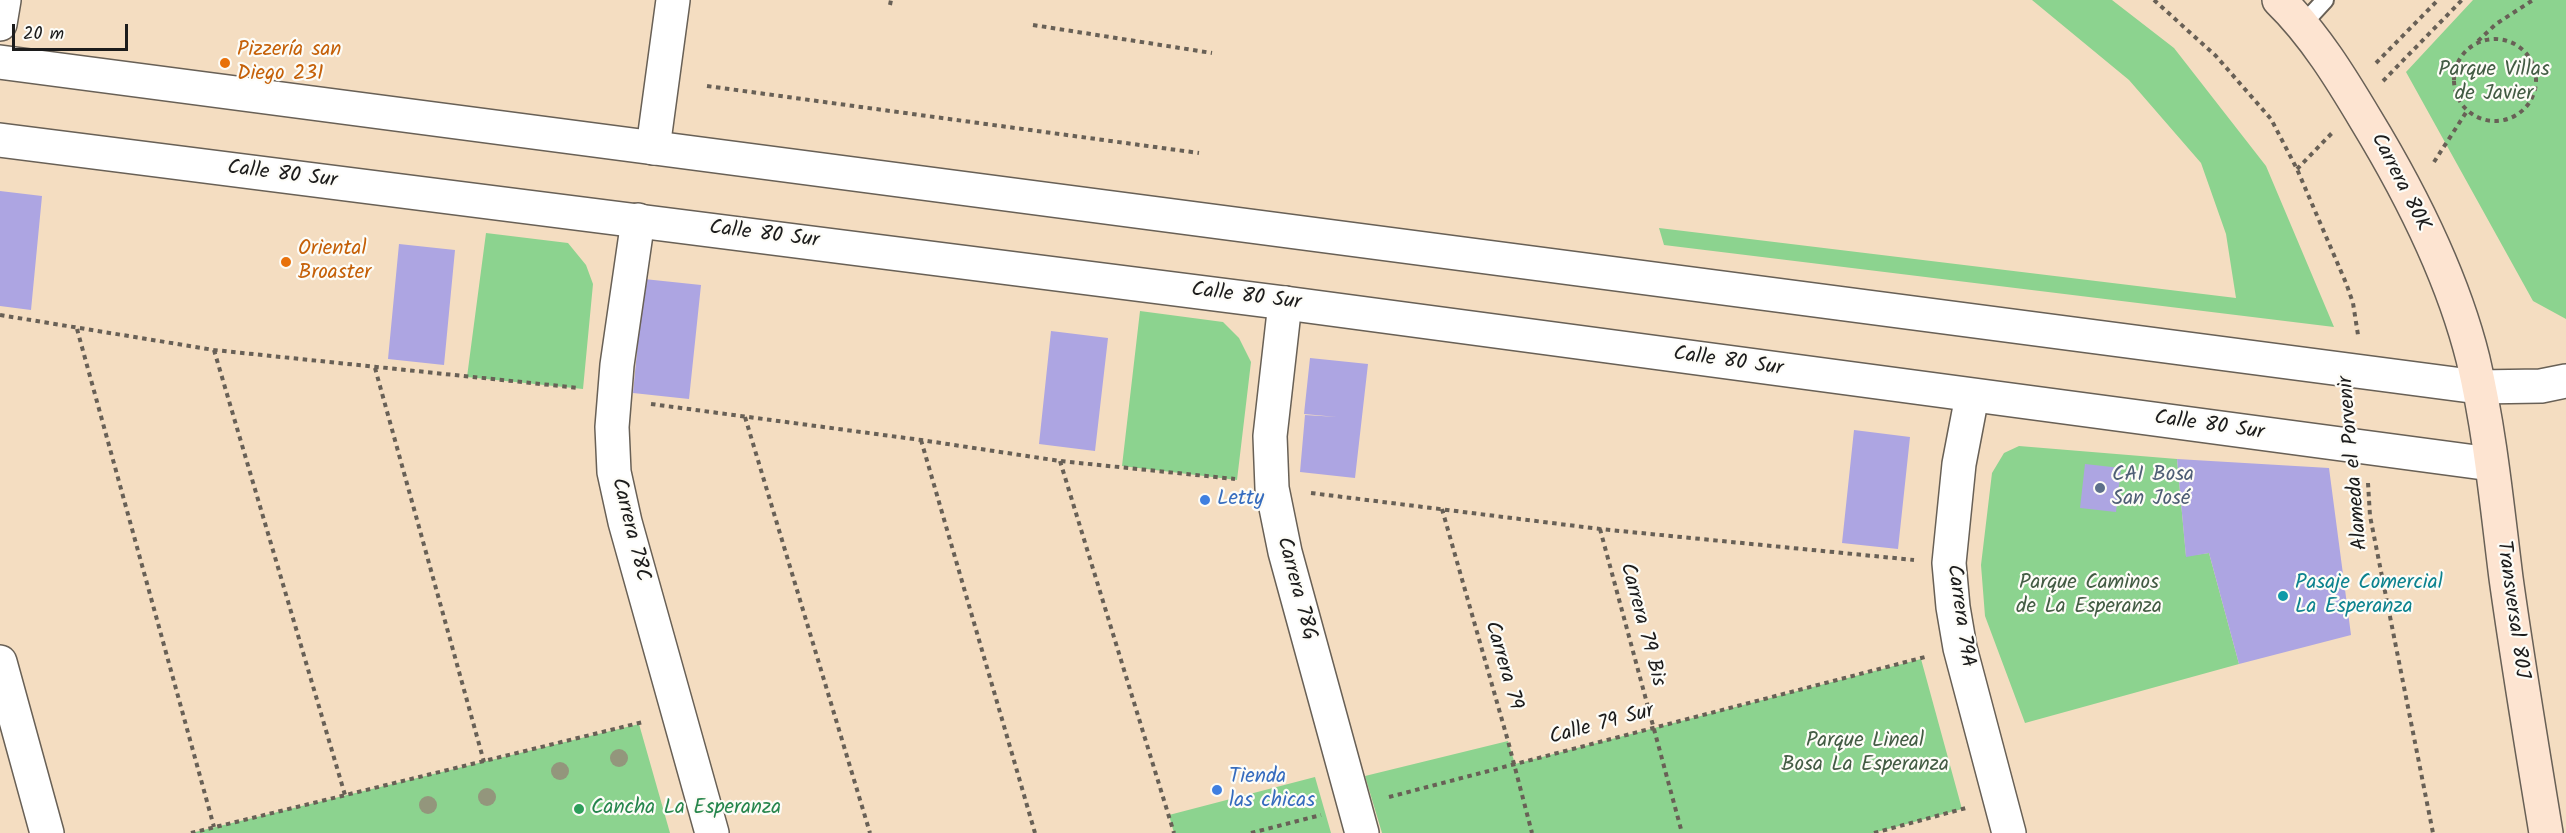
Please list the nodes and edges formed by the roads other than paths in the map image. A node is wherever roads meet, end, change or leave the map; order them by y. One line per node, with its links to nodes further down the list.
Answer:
1 (4, 0): 5 (street)
2 (673, 0): 9 (street)
3 (2278, 0): 6 (main road, Carrera 80K)
4 (2325, 0): 6 (lane)
5 (0, 24)
6 (2302, 25): 13 (main road, Carrera 80K)
7 (0, 62): 9 (street)
8 (0, 140): 10 (street, Calle 80 Sur)
9 (653, 148): 13 (street)
10 (638, 220): 11 (street, Calle 80 Sur); 19 (street, Carrera 78C)
11 (1285, 303): 14 (street, Calle 80 Sur); 17 (street, Carrera 78G)
12 (2566, 381): 13 (street)
13 (2478, 387): 15 (main road, Transversal 80J)
14 (1972, 396): 15 (street, Calle 80 Sur); 20 (street, Carrera 79A)
15 (2491, 464): 21 (main road, Transversal 80J)
16 (0, 662): 18 (street)
17 (1359, 820)
18 (47, 833)
19 (712, 833)
20 (2009, 833)
21 (2546, 833)

